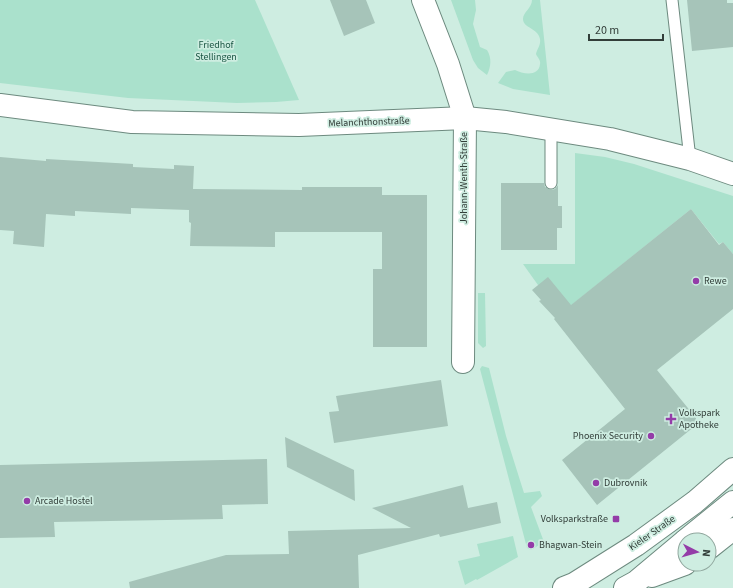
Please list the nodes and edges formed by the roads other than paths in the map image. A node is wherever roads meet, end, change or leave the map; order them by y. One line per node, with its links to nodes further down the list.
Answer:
1 (423, 0): 4 (street, Johann-Wenth-Straße)
2 (672, 0): 6 (lane)
3 (0, 105): 4 (street, Melanchthonstraße)
4 (465, 118): 5 (street, Melanchthonstraße); 9 (street, Johann-Wenth-Straße)
5 (551, 129): 6 (street, Melanchthonstraße); 8 (lane)
6 (690, 159): 7 (street, Melanchthonstraße)
7 (733, 174)
8 (551, 183)
9 (463, 362)
10 (733, 469): 18 (street, Kieler Straße)
11 (733, 502): 13 (street)
12 (733, 530): 14 (street)
13 (697, 532)
14 (717, 542)
15 (677, 548): 17 (street)
16 (677, 567): 17 (street)
17 (631, 585)
18 (564, 588)

